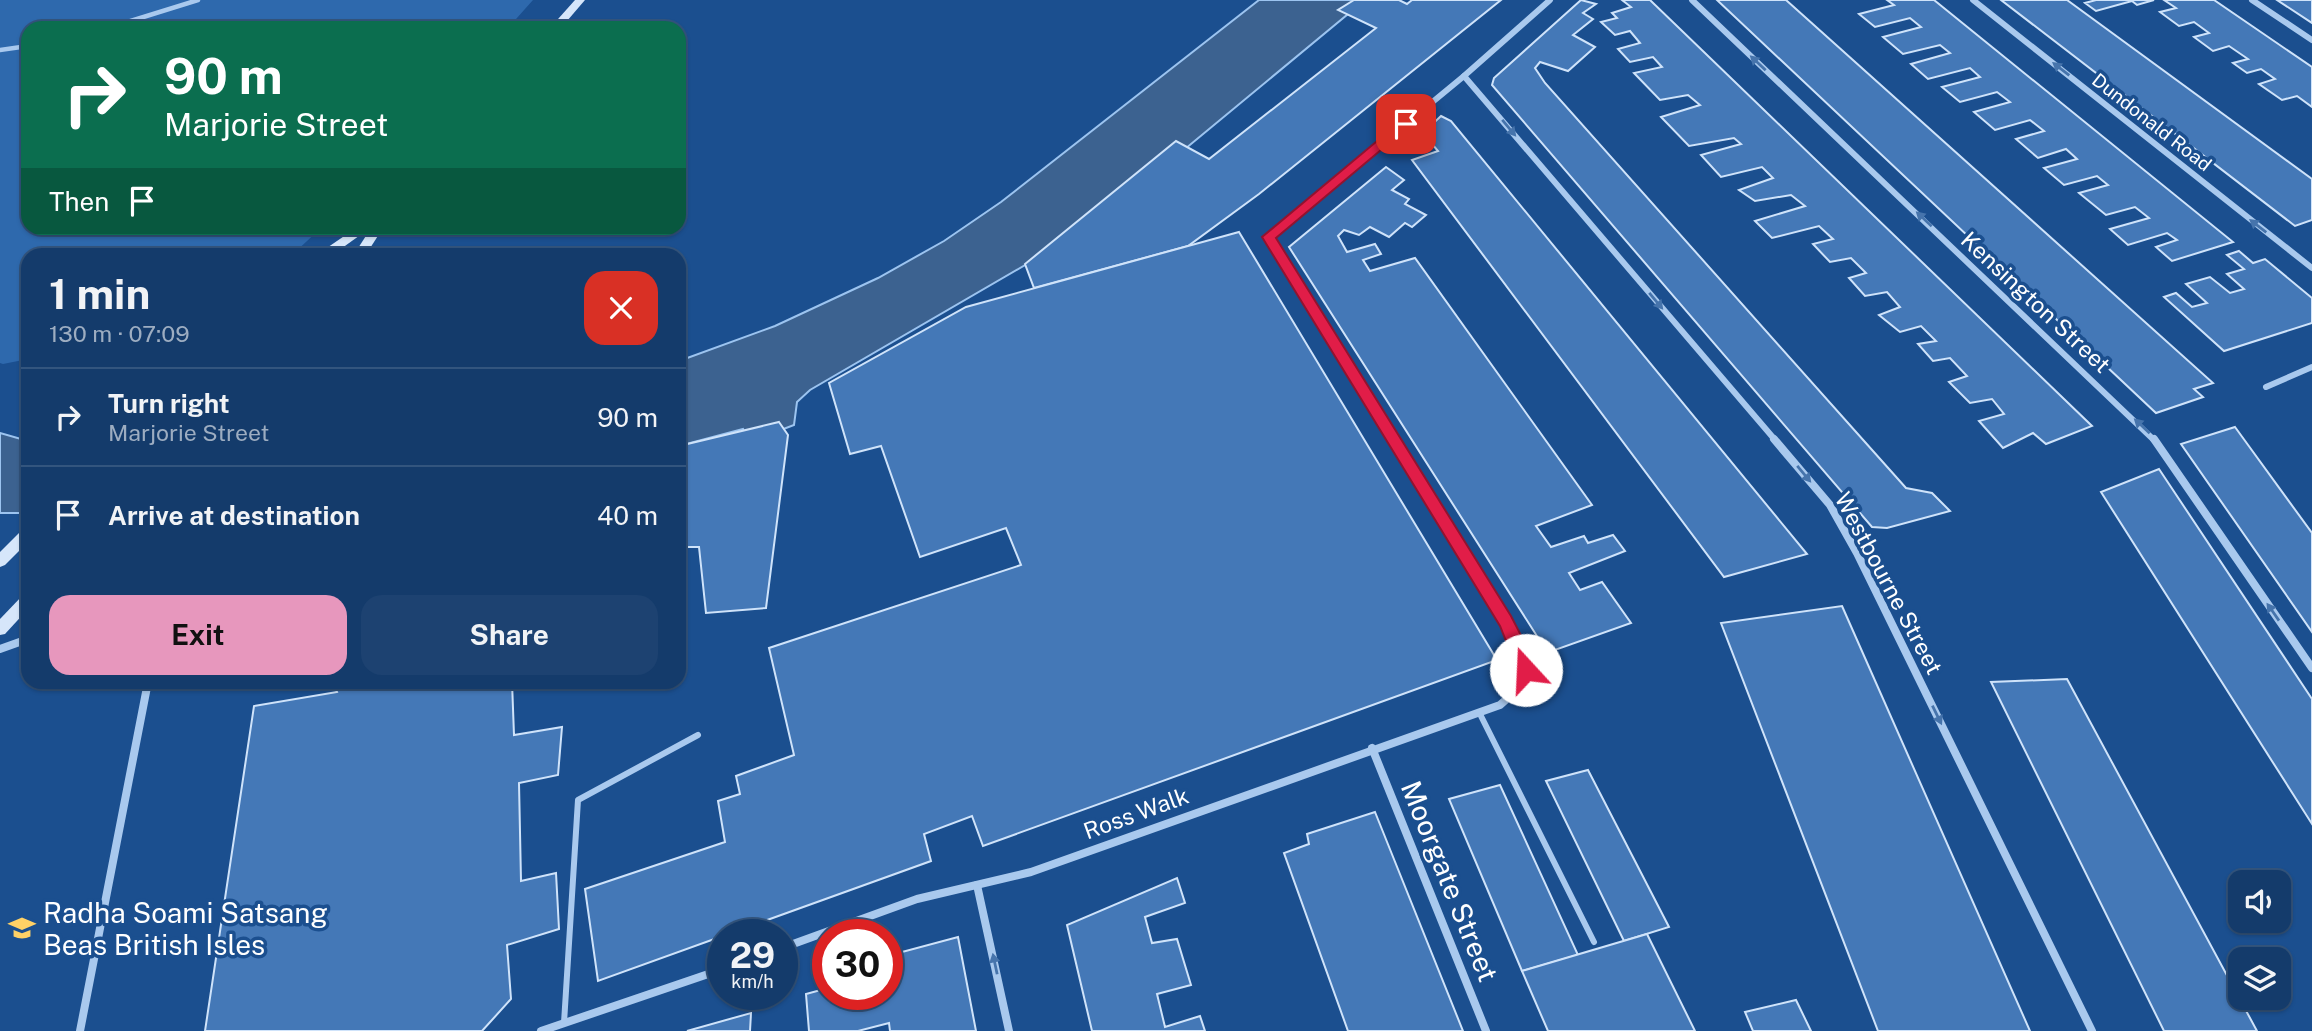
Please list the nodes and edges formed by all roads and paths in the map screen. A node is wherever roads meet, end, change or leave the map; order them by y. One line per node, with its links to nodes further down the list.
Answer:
1 (198, 0): 7 (lane)
2 (580, 0): 8 (main road)
3 (1550, 0): 12 (street)
4 (1692, 0): 24 (street, Kensington Street, one-way to 4)
5 (1973, 0): 15 (street, Dundonald Road, one-way to 5)
6 (2252, 0): 9 (street)
7 (130, 21)
8 (561, 21)
9 (2312, 40)
10 (21, 47): 11 (lane)
11 (0, 50)
12 (1464, 76): 26 (street, Ross Walk); 38 (street, Westbourne Street, one-way to 38)
13 (353, 235): 14 (main road)
14 (333, 248)
15 (2312, 268)
16 (2312, 367): 17 (street)
17 (2266, 387)
18 (21, 540): 19 (main road)
19 (0, 561)
20 (21, 606): 21 (main road)
21 (0, 629)
22 (21, 642): 23 (street)
23 (0, 649)
24 (2312, 668)
25 (147, 689): 34 (street)
26 (1479, 712): 28 (street, Ross Walk); 31 (lane)
27 (698, 735): 33 (lane)
28 (1371, 748): 29 (street, Ross Walk); 37 (street, Moorgate Street)
29 (977, 885): 30 (street, Ross Walk); 36 (street, one-way to 29)
30 (798, 942)
31 (1594, 942)
32 (707, 974): 33 (street)
33 (564, 1023): 35 (street)
34 (80, 1031)
35 (541, 1031)
36 (1009, 1031)
37 (1486, 1031)
38 (2092, 1031)

